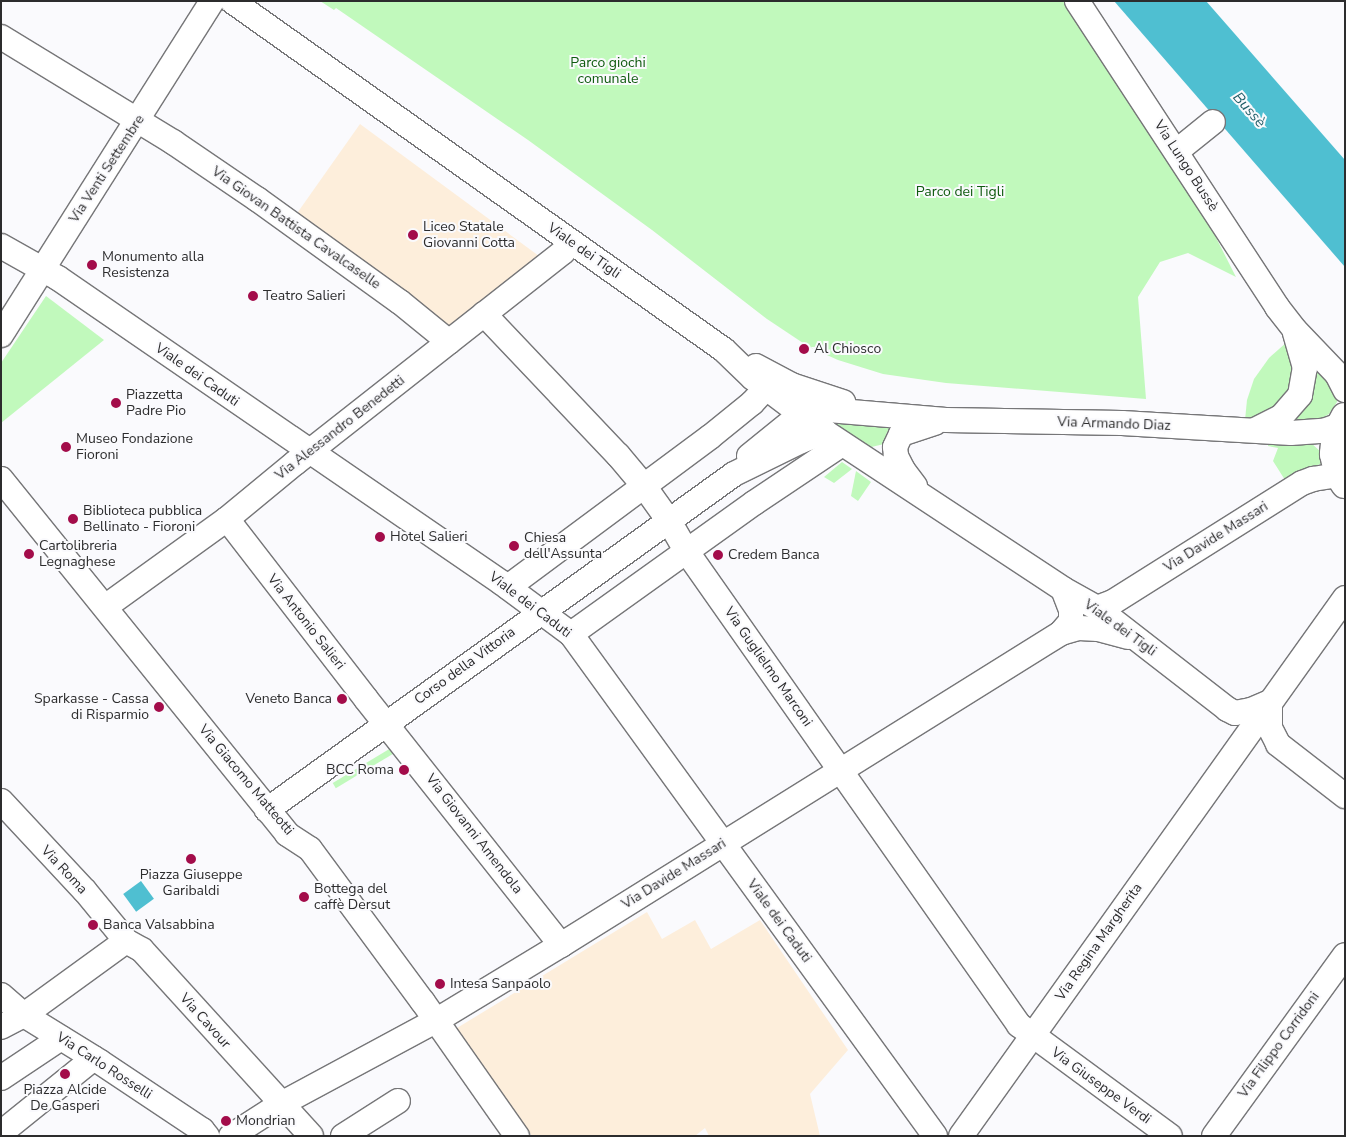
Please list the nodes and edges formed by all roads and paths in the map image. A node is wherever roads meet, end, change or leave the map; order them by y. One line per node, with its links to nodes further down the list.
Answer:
1 (212, 1): 5 (street, Via Venti Settembre)
2 (232, 1): 8 (street, Viale dei Tigli)
3 (1077, 1): 7 (street, Via Lungo Bussè)
4 (1, 37): 5 (street, Via Giovan Battista Cavalcaselle)
5 (138, 122): 10 (street, Via Venti Settembre); 14 (street, Via Giovan Battista Cavalcaselle)
6 (1213, 122): 7 (street)
7 (1177, 151): 12 (street, Via Lungo Bussè)
8 (571, 242): 11 (street, Via Alessandro Benedetti); 15 (street, Viale dei Tigli)
9 (1, 246): 10 (street, Viale dei Caduti)
10 (44, 269): 13 (street, Via Venti Settembre); 25 (street, Viale dei Caduti)
11 (484, 314): 14 (street, Via Alessandro Benedetti); 29 (street, Via Guglielmo Marconi)
12 (1295, 330): 16 (street, Via Lungo Bussè); 18 (street, Via Lungo Bussè); 23 (street)
13 (1, 335)
14 (449, 342): 25 (street, Via Alessandro Benedetti)
15 (724, 350): 17 (street, Viale dei Tigli); 20 (street, Via Armando Diaz)
16 (1345, 361)
17 (766, 388): 19 (street, Viale dei Tigli); 29 (street)
18 (1345, 390)
19 (801, 414): 20 (street, Via Armando Diaz); 24 (street, Viale dei Tigli); 26 (street, Corso della Vittoria)
20 (888, 414): 21 (street, Via Armando Diaz)
21 (946, 420): 23 (street, Via Armando Diaz); 30 (street, Viale dei Tigli)
22 (1342, 421): 23 (street, Via Armando Diaz); 28 (main road)
23 (1251, 431)
24 (833, 438): 26 (street, Corso della Vittoria); 30 (street, Viale dei Tigli); 33 (street)
25 (309, 452): 31 (street, Via Alessandro Benedetti); 34 (street, Viale dei Caduti)
26 (737, 472): 32 (street, Corso della Vittoria)
27 (1, 479): 37 (street, Via Giacomo Matteotti)
28 (1342, 479): 38 (street, Via Davide Massari)
29 (644, 486): 32 (street, Via Guglielmo Marconi); 34 (street)
30 (934, 503): 35 (street, Viale dei Tigli)
31 (227, 519): 37 (street, Via Alessandro Benedetti); 45 (street, Via Antonio Salieri)
32 (669, 521): 33 (street, Via Guglielmo Marconi); 39 (street, Corso della Vittoria)
33 (686, 552): 41 (street); 48 (street, Via Guglielmo Marconi)
34 (508, 587): 39 (street, Viale dei Caduti)
35 (1063, 589): 38 (street, Viale dei Tigli); 40 (street)
36 (1345, 598): 43 (street, Via Regina Margherita)
37 (105, 607): 51 (street, Via Giacomo Matteotti)
38 (1097, 608): 42 (street, Viale dei Tigli)
39 (541, 611): 41 (street, Viale dei Caduti); 45 (street, Corso della Vittoria)
40 (1061, 633): 42 (street, Via Davide Massari); 48 (street, Via Davide Massari)
41 (571, 634): 52 (street, Viale dei Caduti)
42 (1140, 641): 44 (street, Viale dei Tigli)
43 (1270, 702): 44 (street); 46 (street); 47 (street, Via Regina Margherita)
44 (1234, 713): 47 (street, Via Regina Margherita)
45 (386, 723): 51 (street, Corso della Vittoria); 54 (street, Via Giovanni Amendola)
46 (1278, 744): 47 (street); 49 (street)
47 (1239, 745): 60 (street, Via Regina Margherita)
48 (840, 770): 52 (street, Via Davide Massari); 60 (street, Via Guglielmo Marconi)
49 (1345, 796)
50 (1, 801): 53 (street, Via Roma)
51 (268, 810): 58 (street, Via Giacomo Matteotti)
52 (723, 843): 54 (street, Via Davide Massari); 72 (street, Viale dei Caduti)
53 (126, 941): 57 (street); 65 (street, Via Cavour)
54 (562, 945): 58 (street, Via Davide Massari)
55 (1345, 955): 75 (street, Via Filippo Corridoni)
56 (1, 994): 57 (street, Via Carlo Rosselli)
57 (24, 1015): 59 (street); 61 (street, Via Carlo Rosselli)
58 (436, 1020): 65 (street, Via Davide Massari); 71 (street, Via Giacomo Matteotti)
59 (1, 1027)
60 (1032, 1036): 73 (street, Via Regina Margherita); 74 (street, Via Giuseppe Verdi)
61 (61, 1038): 62 (street, Via Carlo Rosselli); 63 (street)
62 (94, 1058): 66 (street); 67 (street, Via Carlo Rosselli)
63 (1, 1078)
64 (398, 1101): 70 (street)
65 (281, 1104): 68 (street, Via Davide Massari); 69 (street, Via Cavour)
66 (1, 1133)
67 (207, 1136)
68 (231, 1136)
69 (311, 1136)
70 (344, 1136)
71 (517, 1136)
72 (935, 1136)
73 (961, 1136)
74 (1170, 1136)
75 (1214, 1136)

